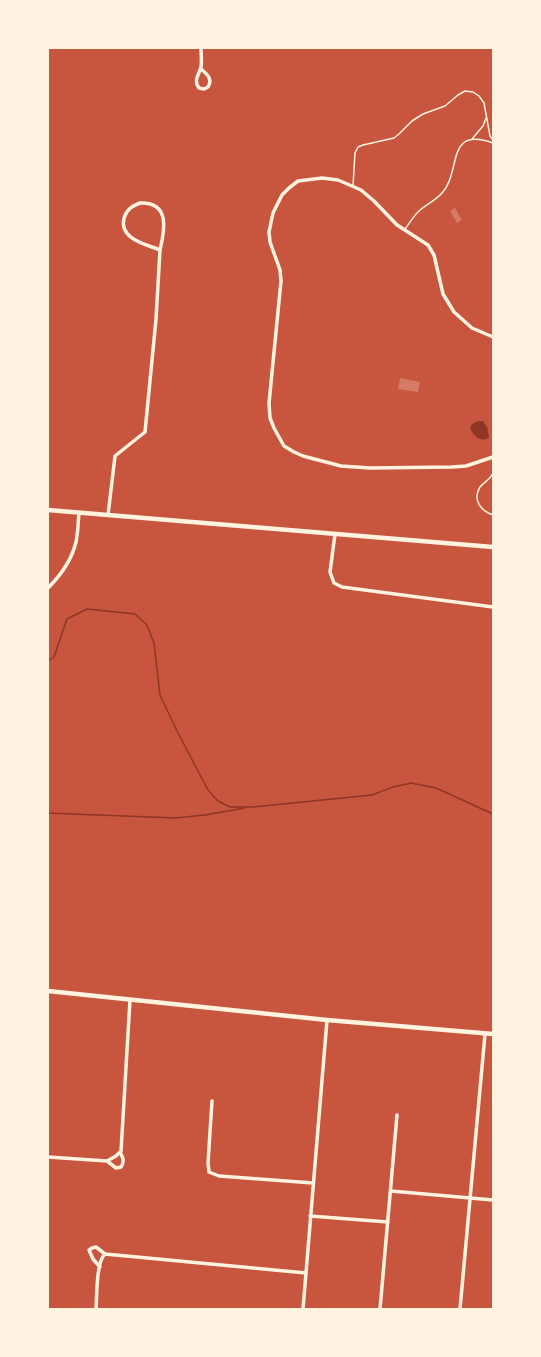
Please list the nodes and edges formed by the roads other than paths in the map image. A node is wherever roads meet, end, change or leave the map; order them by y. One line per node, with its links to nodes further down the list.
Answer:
1 (201, 48): 2 (street)
2 (201, 69): 2 (street)
3 (486, 118): 4 (lane); 5 (lane); 7 (lane)
4 (471, 140): 6 (lane); 8 (lane)
5 (493, 140)
6 (493, 143)
7 (353, 186): 8 (street); 11 (street)
8 (405, 229): 10 (street)
9 (160, 250): 9 (street); 15 (street)
10 (493, 337)
11 (493, 457)
12 (493, 473): 16 (lane)
13 (48, 510): 14 (street)
14 (79, 513): 15 (street); 21 (street)
15 (108, 515): 17 (street)
16 (493, 515)
17 (335, 534): 18 (street); 19 (street)
18 (493, 547)
19 (334, 583): 20 (street); 22 (street)
20 (329, 586)
21 (48, 588)
22 (493, 607)
23 (48, 991): 24 (street)
24 (130, 1000): 25 (street); 30 (street)
25 (327, 1020): 26 (street); 33 (street)
26 (484, 1034): 27 (street); 35 (street)
27 (493, 1034)
28 (212, 1101): 33 (street)
29 (397, 1115): 34 (street)
30 (120, 1152): 32 (street); 32 (street)
31 (48, 1157): 32 (street)
32 (107, 1161)
33 (313, 1183): 37 (street)
34 (391, 1191): 35 (street); 38 (street)
35 (470, 1198): 36 (street); 45 (street)
36 (493, 1200)
37 (310, 1216): 38 (street); 41 (street)
38 (388, 1222): 44 (street)
39 (107, 1254): 40 (street); 40 (street); 41 (street)
40 (100, 1267): 42 (street)
41 (306, 1273): 43 (street)
42 (96, 1309)
43 (303, 1309)
44 (380, 1309)
45 (460, 1309)

